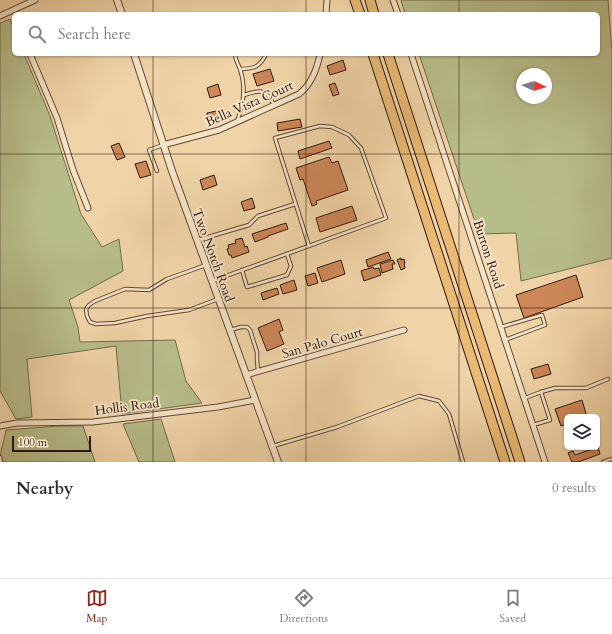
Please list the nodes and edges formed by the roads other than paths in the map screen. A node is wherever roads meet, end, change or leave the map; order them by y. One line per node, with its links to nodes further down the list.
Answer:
1 (35, 0): 7 (street)
2 (117, 0): 8 (street)
3 (327, 0): 9 (street)
4 (356, 0): 10 (highway)
5 (370, 0): 11 (highway)
6 (393, 0): 12 (street)
7 (11, 10): 13 (street)
8 (121, 12)
9 (326, 12)
10 (359, 12)
11 (373, 12)
12 (397, 12)
13 (0, 16)
14 (31, 56): 29 (street)
15 (135, 56): 26 (street, Two Notch Road)
16 (235, 56): 22 (lane)
17 (265, 56): 22 (lane)
18 (319, 56): 24 (street, Bella Vista Court)
19 (374, 56): 55 (highway)
20 (389, 56): 56 (highway)
21 (412, 56): 37 (street, Burton Road)
22 (240, 69): 23 (lane)
23 (244, 95): 24 (lane); 25 (lane)
24 (274, 105): 25 (street, Bella Vista Court)
25 (236, 123): 26 (street, Bella Vista Court)
26 (163, 145): 27 (lane); 30 (street, Two Notch Road)
27 (157, 171)
28 (295, 204): 30 (lane); 31 (lane); 31 (lane)
29 (88, 208)
30 (197, 241): 33 (street, Two Notch Road)
31 (308, 246): 32 (lane)
32 (287, 254): 34 (lane); 34 (lane)
33 (206, 265): 35 (street, Two Notch Road); 36 (lane)
34 (242, 270): 35 (lane)
35 (212, 281): 36 (street, Two Notch Road)
36 (218, 299): 38 (street, Two Notch Road)
37 (501, 327): 40 (street, Burton Road); 40 (lane)
38 (230, 330): 41 (lane); 42 (street, Two Notch Road)
39 (404, 330): 41 (street, San Palo Court)
40 (506, 340): 45 (street, Burton Road)
41 (258, 372): 42 (street, San Palo Court)
42 (246, 375): 46 (street, Two Notch Road)
43 (608, 378): 44 (lane)
44 (541, 392): 45 (lane); 47 (lane)
45 (524, 398): 47 (street, Burton Road)
46 (255, 400): 48 (street, Hollis Road); 49 (street, Two Notch Road)
47 (533, 425): 57 (street, Burton Road)
48 (0, 426)
49 (272, 446): 53 (street, Two Notch Road); 54 (lane)
50 (0, 457): 52 (lane)
51 (612, 459): 58 (lane)
52 (1, 462)
53 (278, 462)
54 (463, 462)
55 (505, 462)
56 (520, 462)
57 (545, 462)
58 (603, 462)

